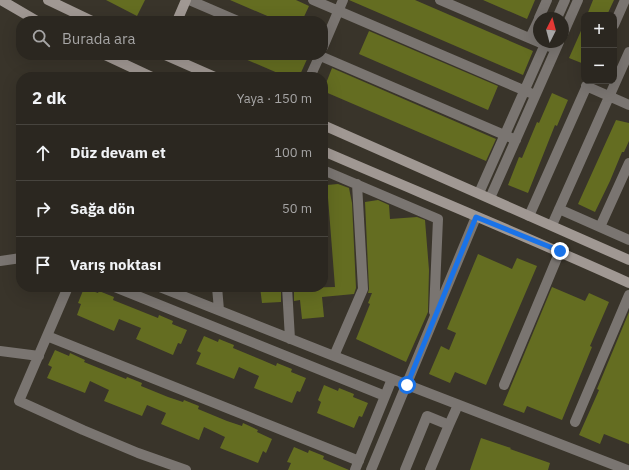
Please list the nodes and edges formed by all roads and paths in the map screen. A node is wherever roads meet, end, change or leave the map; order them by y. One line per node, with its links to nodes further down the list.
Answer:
1 (2, 0): 14 (main road)
2 (48, 0): 15 (main road)
3 (187, 0): 16 (main road); 17 (street)
4 (313, 0): 11 (street)
5 (342, 0): 11 (street)
6 (440, 0): 22 (street)
7 (547, 0): 12 (street)
8 (565, 0): 13 (street)
9 (578, 0): 19 (street)
10 (625, 0): 18 (street)
11 (338, 11): 21 (street); 35 (street)
12 (542, 12)
13 (560, 12)
14 (29, 16)
15 (82, 16)
16 (179, 16)
17 (226, 16)
18 (617, 18)
19 (569, 20)
20 (533, 31): 22 (street)
21 (328, 35)
22 (530, 38): 23 (street)
23 (533, 39)
24 (543, 48): 35 (street)
25 (557, 48): 36 (street)
26 (629, 52): 37 (street)
27 (328, 59): 40 (street)
28 (113, 60): 31 (main road)
29 (176, 60): 32 (main road)
30 (317, 60): 33 (street)
31 (132, 72)
32 (204, 72)
33 (312, 72)
34 (588, 84): 37 (street); 49 (street)
35 (524, 91): 36 (street); 40 (street)
36 (535, 95): 41 (street)
37 (609, 97): 38 (street); 48 (street)
38 (629, 105)
39 (328, 126): 46 (main road)
40 (505, 135): 41 (street); 46 (street)
41 (516, 140): 47 (street)
42 (328, 153): 50 (main road)
43 (629, 163): 52 (street)
44 (328, 172): 45 (street)
45 (357, 184): 66 (street); 71 (street)
46 (479, 193): 47 (main road)
47 (490, 198): 49 (main road)
48 (559, 209): 51 (street); 52 (street)
49 (529, 216): 51 (main road)
50 (476, 217): 54 (main road); 66 (street)
51 (552, 225): 56 (main road)
52 (600, 227): 53 (street)
53 (629, 240)
54 (560, 251): 58 (main road); 73 (street)
55 (16, 259): 57 (street)
56 (629, 260)
57 (0, 261)
58 (629, 283)
59 (66, 292): 67 (street)
60 (127, 292): 75 (street)
61 (173, 292): 65 (street)
62 (217, 292): 65 (street)
63 (287, 292): 68 (street)
64 (629, 295): 77 (street)
65 (219, 310): 68 (street)
66 (434, 320): 74 (street)
67 (47, 336): 70 (street); 79 (street)
68 (290, 339): 71 (street)
69 (0, 351): 70 (street)
70 (39, 356): 80 (street)
71 (334, 356): 72 (street)
72 (392, 379): 74 (street); 75 (street)
73 (504, 384)
74 (407, 385): 76 (street); 81 (street)
75 (385, 396): 79 (street)
76 (458, 405): 78 (street); 84 (street)
77 (575, 422)
78 (449, 425): 82 (street); 83 (street)
79 (357, 466)
80 (186, 470)
81 (371, 470)
82 (405, 470)
83 (430, 470)
84 (627, 470)

